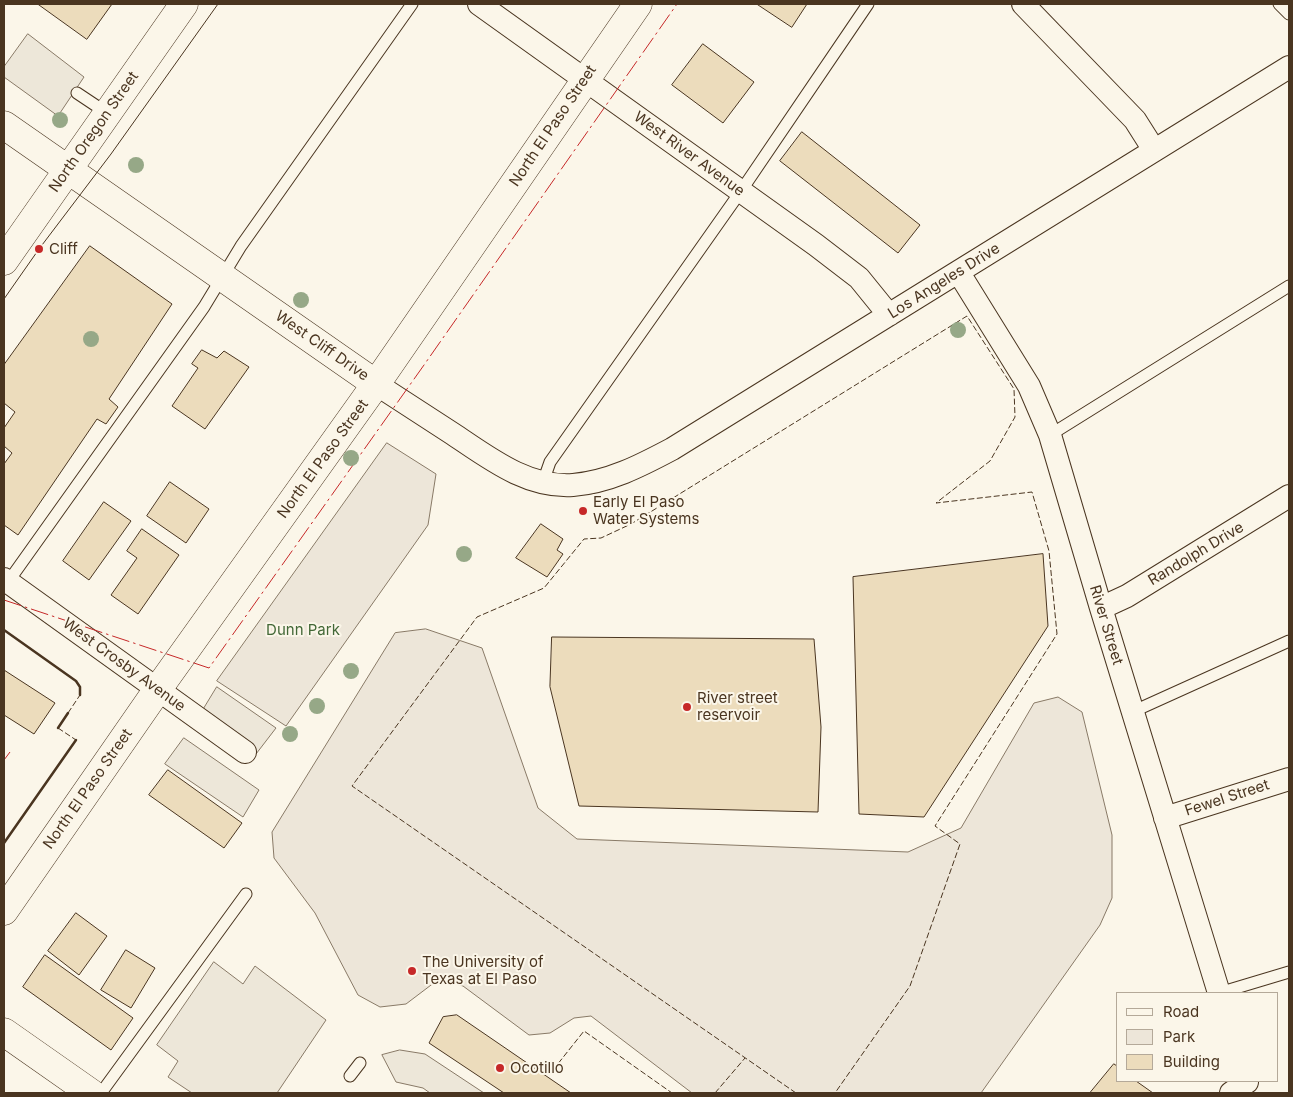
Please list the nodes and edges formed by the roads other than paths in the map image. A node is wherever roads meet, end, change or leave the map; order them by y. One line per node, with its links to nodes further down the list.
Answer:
1 (184, 4): 12 (street, North Oregon Street)
2 (412, 4): 19 (lane)
3 (479, 4): 10 (street, West River Avenue)
4 (638, 4): 10 (street, North El Paso Street)
5 (868, 4): 16 (lane)
6 (1023, 4): 14 (street)
7 (1279, 4): 8 (lane)
8 (1289, 14)
9 (1289, 67): 14 (street, Los Angeles Drive)
10 (585, 79): 16 (street, West River Avenue); 22 (street, North El Paso Street)
11 (77, 93): 12 (lane)
12 (107, 113): 15 (street, North Oregon Street)
13 (4, 125): 15 (street, West Cliff Drive)
14 (1154, 150): 18 (street, Los Angeles Drive)
15 (67, 170): 17 (street, North Oregon Street); 19 (street, West Cliff Drive)
16 (741, 191): 21 (street, West River Avenue); 24 (lane)
17 (4, 261)
18 (959, 273): 21 (street, Los Angeles Drive); 23 (street, River Street)
19 (223, 276): 22 (street, West Cliff Drive); 27 (lane)
20 (1289, 286): 23 (lane)
21 (889, 315): 25 (street, Los Angeles Drive)
22 (376, 384): 24 (street, West Cliff Drive); 30 (street, North El Paso Street)
23 (1050, 435): 28 (street, River Street)
24 (543, 482): 25 (street, West Cliff Drive)
25 (592, 482)
26 (1289, 496): 28 (street, Randolph Drive)
27 (6, 581): 30 (street, West Crosby Avenue)
28 (1100, 608): 31 (street, River Street)
29 (1289, 641): 31 (lane)
30 (158, 689): 32 (street, West Crosby Avenue); 36 (street, North El Paso Street)
31 (1132, 712): 34 (street, River Street)
32 (245, 752)
33 (1289, 779): 34 (street, Fewel Street)
34 (1165, 818): 38 (street, River Street)
35 (246, 894): 44 (lane)
36 (4, 911)
37 (1289, 972): 39 (lane)
38 (1219, 992)
39 (1222, 992)
40 (4, 1032): 43 (street)
41 (360, 1063): 42 (lane)
42 (350, 1076)
43 (91, 1093)
44 (101, 1093)

